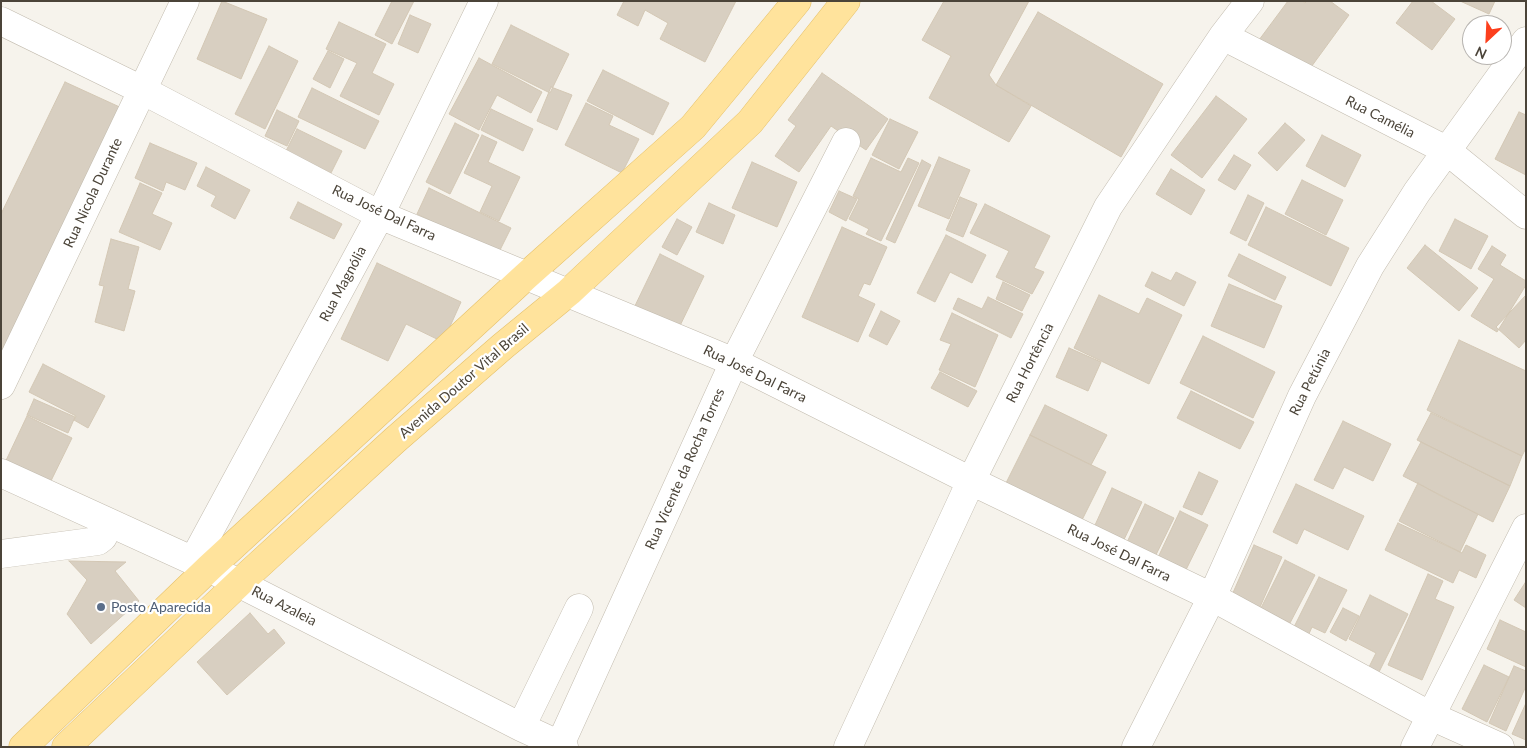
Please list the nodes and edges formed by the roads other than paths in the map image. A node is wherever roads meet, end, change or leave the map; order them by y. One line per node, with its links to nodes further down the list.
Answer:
1 (185, 1): 9 (street, Rua Nicola Durante)
2 (484, 1): 12 (street, Rua Magnólia)
3 (797, 1): 14 (main road)
4 (846, 1): 15 (main road, Avenida Doutor Vital Brasil)
5 (1250, 1): 7 (street, Rua Hortência)
6 (1, 21): 9 (street, Rua José Dal Farra)
7 (1223, 36): 11 (street, Rua Camélia); 19 (street, Rua Hortência)
8 (1526, 41): 11 (street, Rua Petúnia)
9 (142, 90): 12 (street, Rua José Dal Farra); 17 (street, Rua Nicola Durante)
10 (846, 142): 16 (street, Rua Vicente da Rocha Torres)
11 (1446, 150): 13 (street, Rua Camélia); 25 (street, Rua Petúnia)
12 (380, 215): 14 (street, Rua José Dal Farra); 23 (street, Rua Magnólia)
13 (1526, 215)
14 (526, 276): 15 (street, Rua José Dal Farra); 23 (main road)
15 (569, 292): 16 (street, Rua José Dal Farra); 24 (main road, Avenida Doutor Vital Brasil)
16 (734, 362): 19 (street, Rua José Dal Farra); 29 (street, Rua Vicente da Rocha Torres)
17 (1, 385)
18 (1, 472): 20 (street, Rua Azaleia)
19 (971, 482): 25 (street, Rua José Dal Farra); 32 (street, Rua Hortência)
20 (109, 523): 22 (street); 23 (street, Rua Azaleia)
21 (1526, 528): 27 (street)
22 (1, 554)
23 (201, 565): 24 (street, Rua Azaleia); 30 (main road)
24 (239, 583): 28 (street, Rua Azaleia); 31 (main road, Avenida Doutor Vital Brasil)
25 (1212, 597): 27 (street, Rua José Dal Farra); 33 (street, Rua Petúnia)
26 (579, 608): 28 (street)
27 (1431, 716): 34 (street); 35 (street, Rua José Dal Farra)
28 (521, 727): 29 (street, Rua Azaleia)
29 (561, 746)
30 (23, 747)
31 (66, 747)
32 (848, 747)
33 (1136, 747)
34 (1415, 747)
35 (1500, 747)

